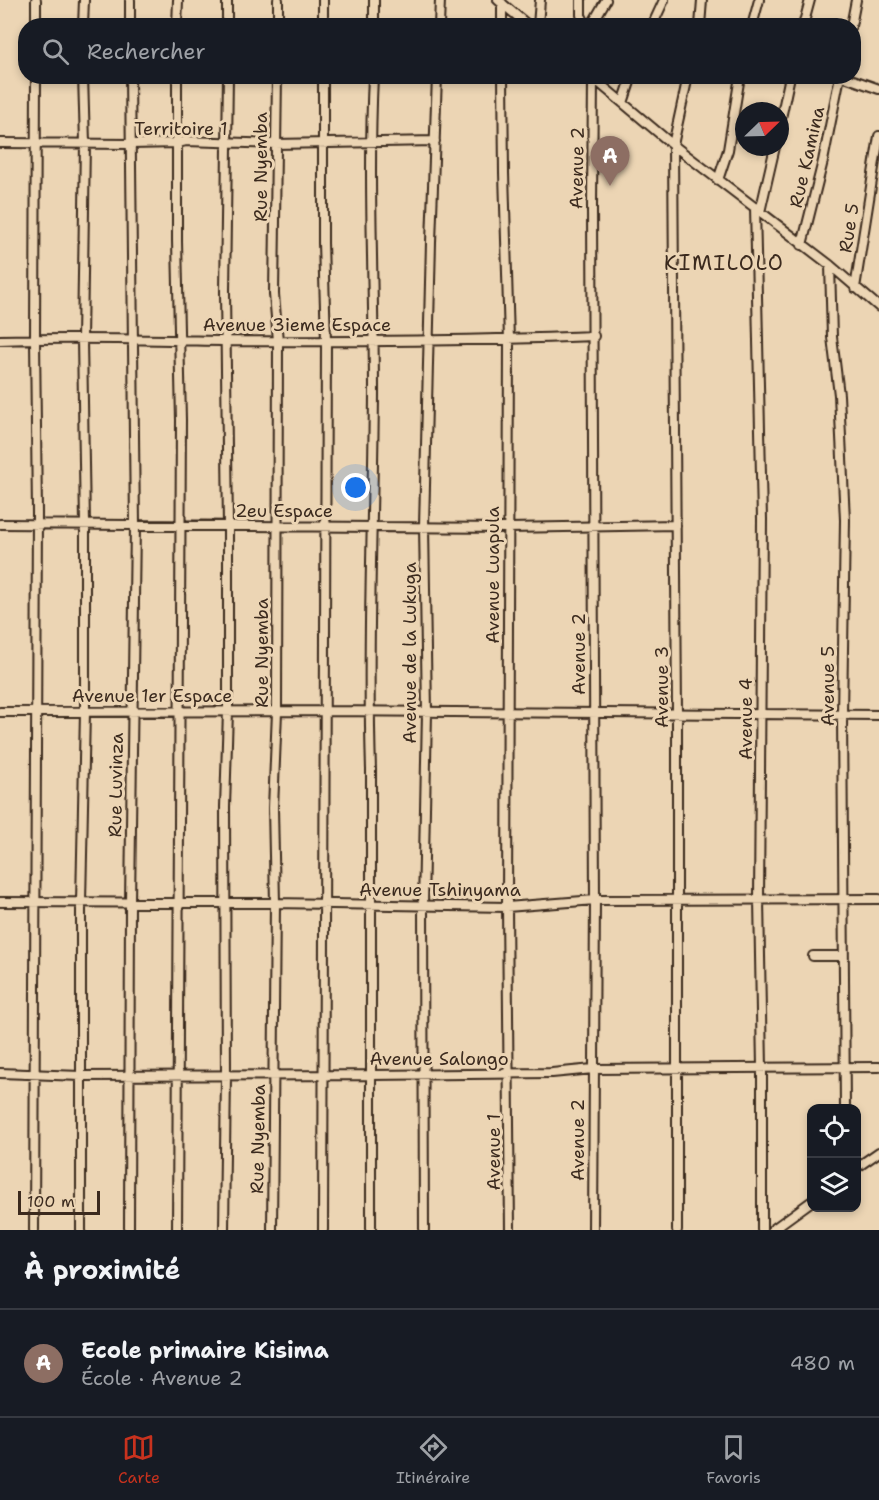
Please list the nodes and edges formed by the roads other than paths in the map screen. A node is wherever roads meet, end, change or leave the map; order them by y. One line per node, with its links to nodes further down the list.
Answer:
1 (36, 0): 20 (street)
2 (84, 0): 21 (street)
3 (130, 0): 22 (street)
4 (177, 0): 23 (street)
5 (227, 0): 24 (street)
6 (278, 0): 25 (street)
7 (323, 0): 26 (street)
8 (374, 0): 27 (street)
9 (440, 0): 28 (street)
10 (493, 0): 19 (street)
11 (540, 0): 31 (street)
12 (580, 0): 32 (street)
13 (606, 0): 33 (street)
14 (664, 0): 34 (street)
15 (702, 0): 35 (street)
16 (759, 0): 36 (street)
17 (810, 0): 37 (street)
18 (856, 0): 38 (street)
19 (501, 1): 29 (street); 30 (street)
20 (36, 18)
21 (83, 18)
22 (130, 18)
23 (177, 18)
24 (227, 18)
25 (278, 18)
26 (323, 18)
27 (374, 18)
28 (439, 18)
29 (502, 18)
30 (520, 18)
31 (539, 18)
32 (582, 18)
33 (596, 18)
34 (656, 18)
35 (701, 18)
36 (754, 18)
37 (805, 18)
38 (852, 18)
39 (861, 83): 57 (street)
40 (36, 84): 62 (street)
41 (83, 84): 65 (street)
42 (130, 84): 69 (street, Rue Luvinza)
43 (177, 84): 66 (street)
44 (228, 84): 67 (street)
45 (277, 84): 70 (street, Rue Nyemba)
46 (323, 84): 68 (street)
47 (373, 84): 63 (street)
48 (437, 84): 61 (street, Avenue de la Lukuga)
49 (503, 84): 86 (street, Avenue Luapula)
50 (593, 84): 79 (street, Avenue 2)
51 (601, 84): 59 (street)
52 (629, 84): 59 (street)
53 (686, 84): 71 (street, Avenue 3)
54 (739, 84): 73 (street)
55 (788, 84): 58 (street)
56 (839, 84): 75 (street, Rue Kamina)
57 (879, 89)
58 (784, 102)
59 (623, 103): 71 (street)
60 (879, 136): 77 (street, Rue 5)
61 (435, 141): 63 (street, Territoire 1); 90 (street, Avenue de la Lukuga)
62 (35, 142): 64 (street, Territoire 1); 65 (street, Territoire 1); 82 (street)
63 (371, 142): 68 (street, Territoire 1); 85 (street)
64 (0, 143)
65 (85, 143): 69 (street, Territoire 1); 83 (street)
66 (178, 143): 67 (street, Territoire 1); 69 (street, Territoire 1); 84 (street)
67 (228, 143): 70 (street, Territoire 1); 87 (street)
68 (323, 143): 70 (street, Territoire 1); 89 (street)
69 (131, 144): 80 (street, Rue Luvinza)
70 (275, 144): 88 (street, Rue Nyemba)
71 (673, 145): 73 (street); 97 (street, Avenue 3)
72 (773, 156): 74 (street, Avenue 4)
73 (718, 180): 74 (street)
74 (758, 210): 75 (street); 116 (street, Avenue 4)
75 (802, 245): 76 (street)
76 (830, 265): 77 (street); 118 (street, Avenue 5)
77 (855, 288): 78 (street)
78 (879, 307)
79 (594, 336): 86 (street, Avenue 3ieme Espace); 102 (street, Avenue 2)
80 (132, 339): 83 (street, Avenue 3ieme Espace); 84 (street, Avenue 3ieme Espace); 94 (street, Rue Luvinza)
81 (0, 340): 82 (street, Avenue 3ieme Espace)
82 (35, 340): 83 (street, Avenue 3ieme Espace); 91 (street)
83 (82, 340): 93 (street)
84 (178, 340): 87 (street, Avenue 3ieme Espace); 95 (street)
85 (374, 340): 89 (street, Avenue 3ieme Espace); 90 (street, Avenue 3ieme Espace); 100 (street)
86 (509, 340): 90 (street, Avenue 3ieme Espace); 103 (street, Avenue Luapula)
87 (226, 341): 88 (street, Avenue 3ieme Espace); 98 (street)
88 (278, 341): 89 (street, Avenue 3ieme Espace); 96 (street, Rue Nyemba)
89 (326, 341): 99 (street)
90 (428, 341): 101 (street, Avenue de la Lukuga)
91 (37, 523): 92 (street, 2eu Espace); 93 (street, 2eu Espace); 104 (street)
92 (0, 524)
93 (85, 524): 94 (street, 2eu Espace); 110 (street)
94 (135, 525): 95 (street, 2eu Espace); 105 (street, Rue Luvinza)
95 (181, 525): 98 (street, 2eu Espace); 106 (street)
96 (276, 525): 98 (street, 2eu Espace); 99 (street, 2eu Espace); 111 (street, Rue Nyemba)
97 (676, 525): 102 (street, 2eu Espace); 115 (street, Avenue 3)
98 (228, 526): 107 (street)
99 (325, 526): 100 (street, 2eu Espace); 108 (street)
100 (373, 526): 101 (street, 2eu Espace); 112 (street)
101 (424, 526): 103 (street, 2eu Espace); 114 (street, Avenue de la Lukuga)
102 (594, 527): 103 (street, 2eu Espace); 117 (street, Avenue 2)
103 (508, 528): 113 (street, Avenue Luapula)
104 (36, 711): 109 (street, Avenue 1er Espace); 110 (street, Avenue 1er Espace); 125 (street)
105 (133, 711): 106 (street, Avenue 1er Espace); 110 (street, Avenue 1er Espace); 128 (street, Rue Luvinza)
106 (180, 711): 107 (street, Avenue 1er Espace); 130 (street)
107 (228, 711): 111 (street, Avenue 1er Espace); 131 (street)
108 (325, 711): 111 (street, Avenue 1er Espace); 112 (street, Avenue 1er Espace); 132 (street)
109 (0, 712)
110 (85, 712): 126 (street)
111 (277, 712): 129 (street, Rue Nyemba)
112 (369, 712): 114 (street, Avenue 1er Espace); 133 (street)
113 (509, 712): 114 (street, Avenue 1er Espace); 117 (street, Avenue 1er Espace); 135 (street, Avenue Luapula)
114 (426, 713): 134 (street, Avenue de la Lukuga)
115 (677, 713): 116 (street, Avenue 1er Espace); 117 (street, Avenue 1er Espace); 120 (street, Avenue 3)
116 (762, 713): 118 (street, Avenue 1er Espace); 121 (street, Avenue 4)
117 (594, 714): 124 (street, Avenue 2)
118 (842, 715): 119 (street, Avenue 1er Espace); 122 (street, Avenue 5)
119 (879, 715)
120 (676, 899): 121 (street, Avenue Tshinyama); 124 (street, Avenue Tshinyama); 140 (street, Avenue 3)
121 (759, 899): 122 (street, Avenue Tshinyama); 141 (street, Avenue 4)
122 (844, 899): 123 (street, Avenue Tshinyama); 137 (street, Avenue 5)
123 (879, 899)
124 (595, 900): 135 (street, Avenue Tshinyama); 142 (street, Avenue 2)
125 (34, 902): 126 (street, Avenue Tshinyama); 127 (street, Avenue Tshinyama); 145 (street)
126 (81, 902): 128 (street, Avenue Tshinyama); 153 (street)
127 (0, 903)
128 (130, 903): 130 (street, Avenue Tshinyama); 146 (street, Rue Luvinza)
129 (275, 903): 131 (street, Avenue Tshinyama); 132 (street, Avenue Tshinyama); 151 (street, Rue Nyemba)
130 (178, 904): 131 (street, Avenue Tshinyama); 149 (street)
131 (226, 904): 150 (street)
132 (324, 904): 133 (street, Avenue Tshinyama); 147 (street)
133 (371, 905): 134 (street, Avenue Tshinyama); 152 (street)
134 (423, 906): 135 (street, Avenue Tshinyama); 144 (street, Avenue de la Lukuga)
135 (507, 907): 148 (street, Avenue Luapula)
136 (813, 956): 137 (street)
137 (843, 956): 138 (street, Avenue 5)
138 (844, 1067): 139 (street, Avenue Salongo); 141 (street, Avenue Salongo); 154 (street, Avenue 5)
139 (879, 1067)
140 (677, 1068): 141 (street, Avenue Salongo); 142 (street, Avenue Salongo); 169 (street, Avenue 3)
141 (762, 1068): 170 (street, Avenue 4)
142 (593, 1069): 148 (street, Avenue Salongo); 168 (street, Avenue 2)
143 (0, 1073): 145 (street, Avenue Salongo)
144 (423, 1073): 148 (street, Avenue Salongo); 152 (street, Avenue Salongo); 166 (street, Avenue de la Lukuga)
145 (33, 1074): 153 (street, Avenue Salongo); 158 (street)
146 (130, 1074): 149 (street, Avenue Salongo); 153 (street, Avenue Salongo); 160 (street, Rue Luvinza)
147 (323, 1074): 151 (street, Avenue Salongo); 152 (street, Avenue Salongo); 164 (street)
148 (509, 1074): 167 (street, Avenue 1)
149 (178, 1075): 150 (street, Avenue Salongo); 161 (street)
150 (226, 1075): 151 (street, Avenue Salongo); 162 (street)
151 (274, 1075): 163 (street, Rue Nyemba)
152 (371, 1075): 165 (street)
153 (81, 1076): 159 (street)
154 (845, 1104)
155 (879, 1152): 156 (street)
156 (861, 1165)
157 (807, 1205): 171 (street)
158 (34, 1230)
159 (81, 1230)
160 (129, 1230)
161 (177, 1230)
162 (224, 1230)
163 (272, 1230)
164 (323, 1230)
165 (371, 1230)
166 (424, 1230)
167 (510, 1230)
168 (593, 1230)
169 (677, 1230)
170 (762, 1230)
171 (772, 1230)

